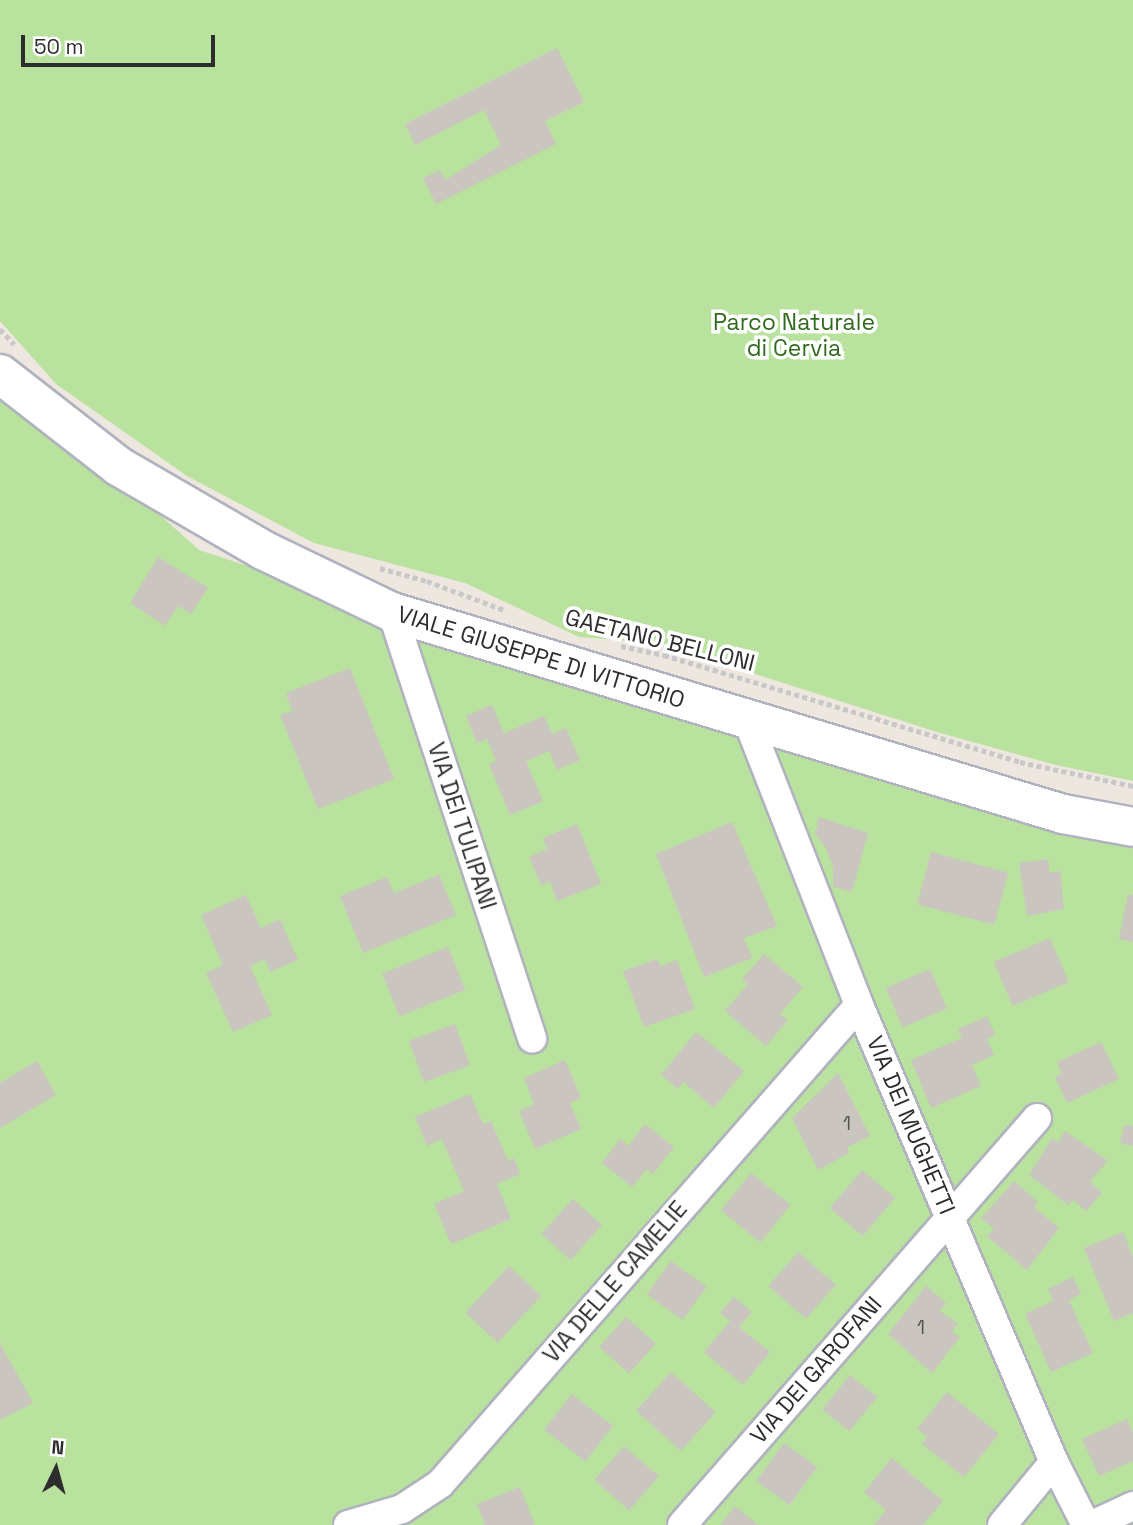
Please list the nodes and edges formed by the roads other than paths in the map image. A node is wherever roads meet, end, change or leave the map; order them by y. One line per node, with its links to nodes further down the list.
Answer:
1 (9, 361): 2 (street, VIALE GIUSEPPE DI VITTORIO)
2 (392, 612): 3 (street, VIALE GIUSEPPE DI VITTORIO); 6 (street, VIA DEI TULIPANI)
3 (747, 719): 4 (street, VIALE GIUSEPPE DI VITTORIO); 5 (street, VIA DEI MUGHETTI)
4 (1133, 827)
5 (859, 1005): 8 (street, VIA DEI MUGHETTI); 11 (street, VIA DELLE CAMELIE)
6 (532, 1039)
7 (1037, 1118): 8 (street, VIA DEI GAROFANI)
8 (950, 1215): 9 (street, VIA DEI MUGHETTI); 13 (street, VIA DEI GAROFANI)
9 (1054, 1462): 14 (street); 15 (street, VIA DEI MUGHETTI)
10 (1133, 1506): 16 (street)
11 (406, 1517): 12 (street, VIA DELLE CAMELIE)
12 (348, 1525)
13 (682, 1525)
14 (1002, 1525)
15 (1086, 1525)
16 (1092, 1525)

